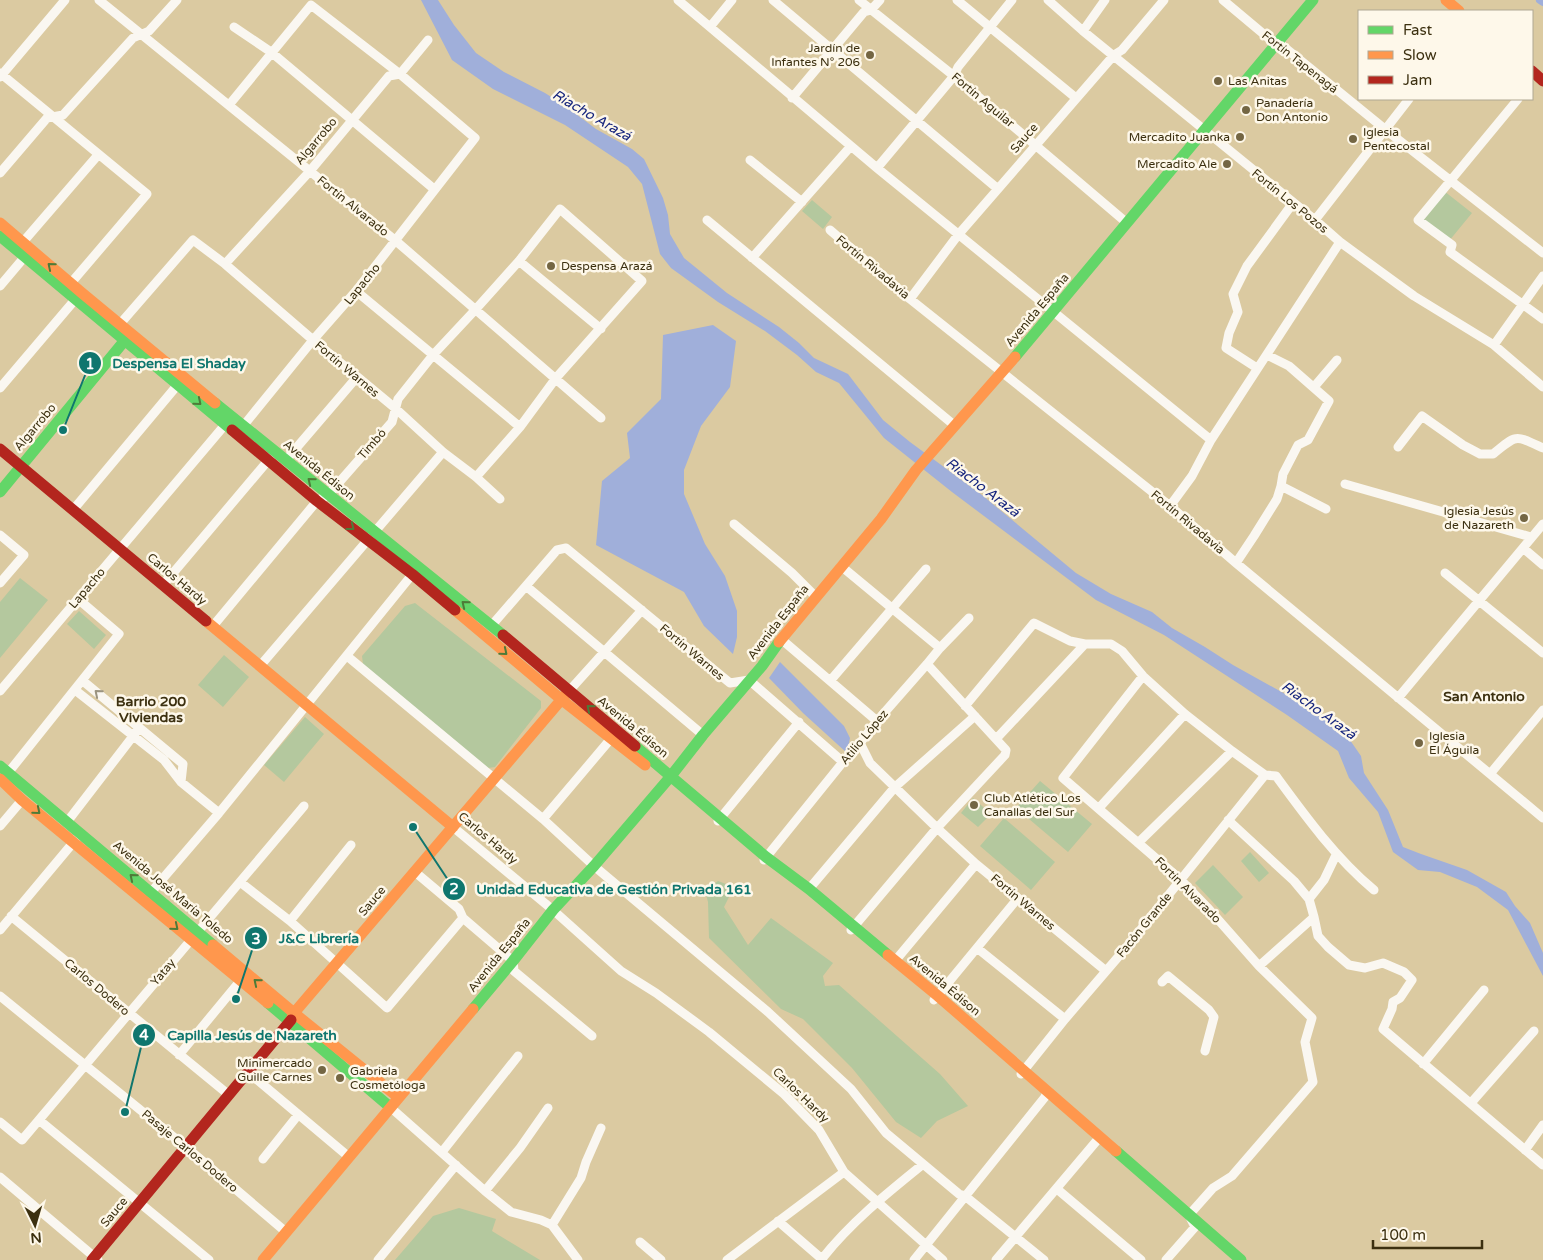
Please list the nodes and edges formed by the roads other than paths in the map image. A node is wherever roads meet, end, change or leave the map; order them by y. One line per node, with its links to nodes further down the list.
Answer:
1 (65, 0): 30 (street)
2 (99, 0): 23 (street, Fortín Alvarado)
3 (177, 0): 23 (street)
4 (678, 0): 20 (street)
5 (732, 0): 20 (street)
6 (773, 0): 26 (street)
7 (859, 0): 17 (street, Fortín Aguilar)
8 (880, 0): 17 (street)
9 (957, 0): 21 (street)
10 (1012, 0): 21 (street)
11 (1048, 0): 22 (street, Fortín Los Pozos)
12 (1105, 0): 22 (street)
13 (1164, 0): 28 (street, Sauce)
14 (1223, 0): 25 (street, Fortín Tapenagá)
15 (1313, 0): 25 (main road, Avenida España)
16 (1446, 0): 18 (main road)
17 (871, 10): 26 (street); 31 (street, Fortín Aguilar)
18 (1458, 10)
19 (234, 27): 27 (street)
20 (710, 27): 32 (street)
21 (991, 27): 31 (street); 33 (street)
22 (1083, 31): 28 (street, Fortín Los Pozos)
23 (142, 35): 36 (street, Fortín Alvarado); 37 (street)
24 (428, 40): 29 (street, Algarrobo)
25 (1278, 42): 40 (main road, Avenida España); 41 (street, Fortín Tapenagá)
26 (832, 50): 32 (street); 39 (street)
27 (271, 52): 29 (street); 36 (street); 38 (street)
28 (1114, 55): 33 (street, Sauce); 40 (street, Fortín Los Pozos)
29 (400, 74): 38 (street, Algarrobo); 51 (street, Lapacho)
30 (1, 75): 37 (street)
31 (954, 76): 39 (street); 43 (street, Fortín Aguilar)
32 (792, 98): 42 (street)
33 (1076, 98): 43 (street, Sauce)
34 (1408, 100): 41 (street)
35 (1517, 100): 49 (street)
36 (229, 105): 47 (street, Fortín Alvarado)
37 (54, 116): 44 (street); 48 (street)
38 (352, 119): 47 (street, Algarrobo); 51 (street)
39 (916, 121): 46 (street); 50 (street)
40 (1204, 130): 53 (street, Fortín Los Pozos); 57 (main road, Avenida España)
41 (1386, 130): 49 (street, Fortín Tapenagá); 55 (street)
42 (851, 146): 46 (street); 52 (street)
43 (1037, 146): 50 (street, Sauce); 57 (street, Fortín Aguilar)
44 (98, 155): 63 (street); 69 (street)
45 (750, 160): 52 (street)
46 (877, 168): 59 (street)
47 (310, 171): 61 (street, Fortín Alvarado); 67 (street, Algarrobo)
48 (0, 173)
49 (1450, 180): 64 (street, Fortín Tapenagá); 74 (street)
50 (998, 189): 59 (street, Sauce)
51 (434, 190): 61 (street, Lapacho)
52 (802, 202): 65 (street)
53 (1293, 203): 55 (street, Fortín Los Pozos); 86 (street)
54 (706, 220): 65 (street)
55 (1315, 220): 62 (street, Fortín Los Pozos)
56 (0, 223): 63 (main road, Avenida Édison)
57 (1128, 223): 76 (main road, Avenida España)
58 (830, 230): 73 (street, Fortín Rivadavia)
59 (958, 235): 73 (street, Sauce); 76 (street)
60 (0, 236): 63 (main road, Avenida Édison)
61 (396, 241): 71 (street, Lapacho); 75 (street, Fortín Alvarado)
62 (1340, 242): 82 (street, Fortín Los Pozos); 84 (street)
63 (26, 249): 69 (main road, Avenida Édison, one-way to 63); 70 (street); 72 (main road, Avenida Édison)
64 (1543, 253)
65 (752, 258): 98 (street)
66 (519, 261): 75 (street, Timbó); 79 (street); 79 (street, Timbó)
67 (225, 264): 78 (street, Fortín Warnes); 81 (street, Fortín Warnes)
68 (1543, 276): 74 (street)
69 (71, 283): 72 (main road, Avenida Édison)
70 (0, 286)
71 (356, 291): 81 (street, Lapacho); 83 (street)
72 (78, 296): 78 (main road, Avenida Édison); 80 (main road, Avenida Édison); 93 (street)
73 (910, 298): 87 (street, Fortín Rivadavia)
74 (1523, 304): 77 (street); 82 (street)
75 (476, 310): 83 (street, Timbó); 89 (street, Fortín Alvarado)
76 (1053, 312): 87 (main road, Avenida España); 100 (street)
77 (1543, 319)
78 (120, 324): 80 (main road, Avenida Édison)
79 (601, 328): 89 (street)
80 (128, 337): 90 (main road, Avenida Édison); 107 (main road, Algarrobo)
81 (313, 340): 88 (street, Fortín Warnes); 97 (street, Lapacho)
82 (1494, 345): 91 (street, Fortín Los Pozos)
83 (433, 355): 94 (street, Timbó); 99 (street)
84 (1267, 355): 86 (street); 92 (street)
85 (1337, 360): 92 (street)
86 (1257, 368): 100 (street)
87 (1003, 372): 98 (main road, Avenida España); 115 (street, Fortín Rivadavia)
88 (357, 377): 94 (street, Fortín Warnes); 106 (street)
89 (556, 378): 95 (street, Fortín Alvarado); 99 (street)
90 (181, 381): 96 (main road, Avenida Édison); 117 (street)
91 (1543, 386)
92 (1314, 387): 110 (street)
93 (0, 388)
94 (395, 408): 104 (street, Fortín Warnes); 112 (street, Timbó)
95 (601, 418)
96 (229, 420): 97 (main road, Avenida Édison); 105 (main road, Avenida Édison); 124 (street, Lapacho)
97 (244, 425): 105 (main road, Avenida Édison)
98 (954, 425): 127 (main road, Avenida España)
99 (520, 427): 108 (street)
100 (1211, 440): 115 (street)
101 (1398, 447): 102 (street)
102 (1543, 448)
103 (0, 449): 107 (main road, Carlos Hardy)
104 (443, 452): 108 (street, Fortín Warnes); 121 (street)
105 (272, 456): 106 (main road, Avenida Édison); 114 (main road, Avenida Édison); 132 (street)
106 (286, 460): 112 (main road, Avenida Édison, one-way to 106)
107 (20, 466): 111 (main road, Algarrobo); 117 (main road, Carlos Hardy)
108 (476, 477): 113 (street, Fortín Warnes)
109 (1345, 484): 122 (street)
110 (1281, 486): 116 (street); 125 (street)
111 (0, 492)
112 (328, 494): 114 (street, Timbó); 121 (main road, Avenida Édison)
113 (500, 500)
114 (317, 501): 121 (main road, Avenida Édison, one-way to 121); 141 (street, Timbó)
115 (1170, 506): 125 (street, Fortín Rivadavia)
116 (1326, 509)
117 (73, 510): 124 (main road, Carlos Hardy)
118 (734, 524): 134 (street)
119 (1543, 524): 122 (street)
120 (0, 536): 131 (street)
121 (371, 537): 129 (main road, Avenida Édison); 149 (street)
122 (1531, 537): 123 (street)
123 (1523, 548): 126 (street); 136 (street)
124 (120, 549): 132 (main road, Carlos Hardy); 135 (street, Lapacho)
125 (1236, 563): 157 (street, Fortín Rivadavia)
126 (1543, 564)
127 (841, 566): 134 (main road, Avenida España); 137 (street)
128 (926, 569): 137 (street)
129 (415, 570): 140 (main road, Avenida Édison, one-way to 129); 147 (street); 156 (main road, Avenida Édison, one-way to 156)
130 (1445, 574): 136 (street)
131 (0, 583)
132 (163, 585): 141 (main road, Carlos Hardy)
133 (526, 586): 138 (street, Fortín Warnes); 140 (street); 145 (street)
134 (816, 597): 142 (main road, Avenida España)
135 (78, 599): 151 (street); 154 (street, Lapacho)
136 (1480, 601): 146 (street); 157 (street)
137 (892, 608): 144 (street); 153 (street)
138 (642, 610): 145 (street, Sauce); 152 (street, Fortín Warnes)
139 (968, 618): 144 (street, Atilio López)
140 (492, 625): 156 (main road, Avenida Édison)
141 (213, 626): 149 (main road, Carlos Hardy)
142 (781, 638): 152 (main road, Avenida España); 153 (street)
143 (1085, 644): 150 (street); 159 (street); 169 (street)
144 (940, 648): 148 (street, Atilio López)
145 (606, 652): 156 (street, Sauce); 167 (street)
146 (1543, 653)
147 (347, 656): 158 (street); 176 (street)
148 (927, 664): 159 (street); 163 (street, Atilio López)
149 (260, 666): 158 (main road, Carlos Hardy)
150 (1144, 676): 161 (street); 182 (street, Fortín Alvarado)
151 (83, 680): 155 (street); 165 (street, one-way to 151)
152 (749, 680): 164 (street); 167 (main road, Avenida España)
153 (830, 681): 163 (street)
154 (1, 687)
155 (75, 690): 168 (street); 173 (street)
156 (566, 695): 166 (main road, Avenida Édison); 176 (main road, Sauce)
157 (1398, 698): 174 (street, Fortín Rivadavia)
158 (307, 704): 183 (street); 190 (main road, Carlos Hardy)
159 (965, 706): 162 (street)
160 (1543, 710): 174 (street)
161 (1185, 714): 171 (street); 182 (street)
162 (975, 716): 169 (street); 179 (street)
163 (876, 721): 170 (street, Atilio López)
164 (798, 722): 172 (street); 186 (street)
165 (140, 728): 168 (street); 178 (street)
166 (614, 735): 177 (main road, Avenida Édison); 185 (street)
167 (703, 735): 177 (main road, Avenida España)
168 (133, 736): 178 (street); 188 (street)
169 (996, 739): 191 (street)
170 (860, 743): 172 (street, Atilio López); 179 (street, Fortín Warnes)
171 (1232, 751): 175 (street); 193 (street)
172 (843, 762): 196 (street, Atilio López)
173 (3, 772): 180 (main road, Avenida José María Toledo); 188 (main road, Avenida José María Toledo)
174 (1490, 774): 184 (street, Fortín Rivadavia)
175 (1265, 775): 187 (street, Facón Grande); 195 (street)
176 (495, 778): 185 (street); 190 (main road, Sauce)
177 (668, 779): 186 (main road, Avenida Édison); 198 (main road, Avenida España)
178 (181, 782): 183 (street)
179 (895, 787): 191 (street, Fortín Warnes); 202 (street)
180 (22, 800): 189 (street); 192 (main road, Avenida José María Toledo, one-way to 192)
181 (304, 806): 201 (street, Yatay)
182 (1100, 808): 193 (street, Fortín Alvarado)
183 (219, 813): 204 (street)
184 (1543, 818)
185 (543, 819): 198 (street)
186 (719, 819): 196 (main road, Avenida Édison)
187 (1228, 820): 200 (street, Facón Grande); 206 (street)
188 (67, 822): 192 (main road, Avenida José María Toledo)
189 (0, 826)
190 (453, 827): 199 (main road, Sauce); 207 (street, Carlos Hardy)
191 (937, 828): 197 (street, Fortín Warnes); 212 (street)
192 (77, 838): 204 (main road, Avenida José María Toledo); 208 (street)
193 (1138, 843): 200 (street, Fortín Alvarado)
194 (351, 845): 211 (street)
195 (1336, 855): 203 (street); 206 (street)
196 (765, 858): 202 (main road, Avenida Édison); 212 (main road, Avenida Édison)
197 (976, 864): 205 (street, Fortín Warnes); 217 (street)
198 (594, 866): 207 (main road, Avenida España); 256 (street)
199 (415, 872): 210 (street); 218 (main road, Sauce)
200 (1181, 880): 219 (street, Fortín Alvarado); 220 (street, Facón Grande)
201 (240, 882): 211 (street); 214 (street, Yatay)
202 (809, 889): 212 (main road, Avenida Édison)
203 (1374, 890)
204 (148, 897): 214 (main road, Avenida José María Toledo)
205 (1018, 898): 215 (street); 220 (street, Fortín Warnes)
206 (1309, 899): 209 (street)
207 (553, 910): 216 (main road, Avenida España); 258 (street, Carlos Hardy)
208 (12, 916): 213 (street); 226 (street, Carlos Dodero)
209 (1314, 917): 219 (street); 234 (street)
210 (463, 918): 216 (street); 218 (street)
211 (290, 922): 218 (street)
212 (852, 928): 217 (main road, Avenida Édison); 225 (main road, Avenida Édison)
213 (0, 930)
214 (194, 936): 221 (main road, Avenida José María Toledo); 226 (street, Yatay); 227 (main road, Avenida José María Toledo, one-way to 214)
215 (977, 948): 225 (street); 228 (street)
216 (513, 961): 230 (street); 240 (main road, Avenida España)
217 (895, 961): 225 (main road, Avenida Édison)
218 (337, 963): 227 (main road, Sauce)
219 (1259, 966): 265 (street, Fortín Alvarado)
220 (1106, 971): 228 (street, Facón Grande)
221 (240, 981): 227 (main road, Avenida José María Toledo); 232 (street)
222 (1162, 982): 231 (street)
223 (1484, 990): 234 (street)
224 (0, 996): 235 (street, Pasaje Carlos Dodero)
225 (936, 998): 237 (main road, Avenida Édison)
226 (129, 1013): 232 (street, Carlos Dodero); 235 (street, Yatay)
227 (292, 1017): 236 (main road, Sauce); 240 (main road, Avenida José María Toledo); 242 (main road, Avenida José María Toledo)
228 (1065, 1019): 237 (street, Facón Grande)
229 (1534, 1031): 241 (street)
230 (592, 1036)
231 (1205, 1051)
232 (179, 1055): 239 (street, Carlos Dodero)
233 (518, 1056): 252 (street)
234 (1423, 1064): 241 (street)
235 (84, 1065): 245 (street, Yatay); 250 (street, Pasaje Carlos Dodero)
236 (248, 1072): 239 (main road, Sauce); 244 (street)
237 (1022, 1072): 238 (main road, Avenida Édison)
238 (1046, 1094): 249 (main road, Avenida Édison); 262 (street)
239 (228, 1095): 250 (main road, Sauce)
240 (398, 1097): 242 (main road, Avenida España)
241 (1471, 1103): 251 (street)
242 (390, 1107): 252 (street); 253 (main road, Avenida España)
243 (548, 1108): 261 (street)
244 (298, 1115): 253 (street); 254 (street)
245 (39, 1120): 246 (street, Yatay); 263 (street)
246 (0, 1122)
247 (1543, 1125): 251 (street)
248 (601, 1128): 267 (street)
249 (1098, 1140): 260 (street); 265 (main road, Avenida Édison); 268 (main road, Avenida Édison)
250 (186, 1147): 263 (main road, Sauce); 269 (street, Pasaje Carlos Dodero)
251 (1525, 1150): 257 (street)
252 (442, 1152): 255 (street)
253 (349, 1157): 269 (main road, Avenida España)
254 (263, 1158)
255 (456, 1165): 261 (street); 276 (street)
256 (922, 1165): 262 (street); 264 (street)
257 (1543, 1165)
258 (844, 1172): 264 (street, Carlos Hardy); 266 (street)
259 (0, 1177): 273 (street)
260 (1057, 1189): 270 (street); 285 (street)
261 (485, 1191): 267 (street)
262 (965, 1196): 270 (street); 272 (street)
263 (140, 1202): 273 (main road, Sauce); 274 (street)
264 (877, 1202): 272 (street, Carlos Hardy); 280 (street)
265 (1189, 1215): 268 (street); 288 (main road, Avenida Édison)
266 (778, 1221): 279 (street); 280 (street)
267 (552, 1225): 277 (street)
268 (1195, 1227): 286 (street); 287 (main road, Avenida Édison)
269 (286, 1232): 275 (main road, Avenida España)
270 (1016, 1237): 283 (street); 284 (street)
271 (640, 1242): 278 (street)
272 (926, 1246): 281 (street); 282 (street, Carlos Hardy)
273 (95, 1259)
274 (209, 1260)
275 (263, 1260)
276 (378, 1260)
277 (578, 1260)
278 (661, 1260)
279 (727, 1260)
280 (822, 1260)
281 (914, 1260)
282 (943, 1260)
283 (996, 1260)
284 (1044, 1260)
285 (1141, 1260)
286 (1166, 1260)
287 (1235, 1260)
288 (1241, 1260)

